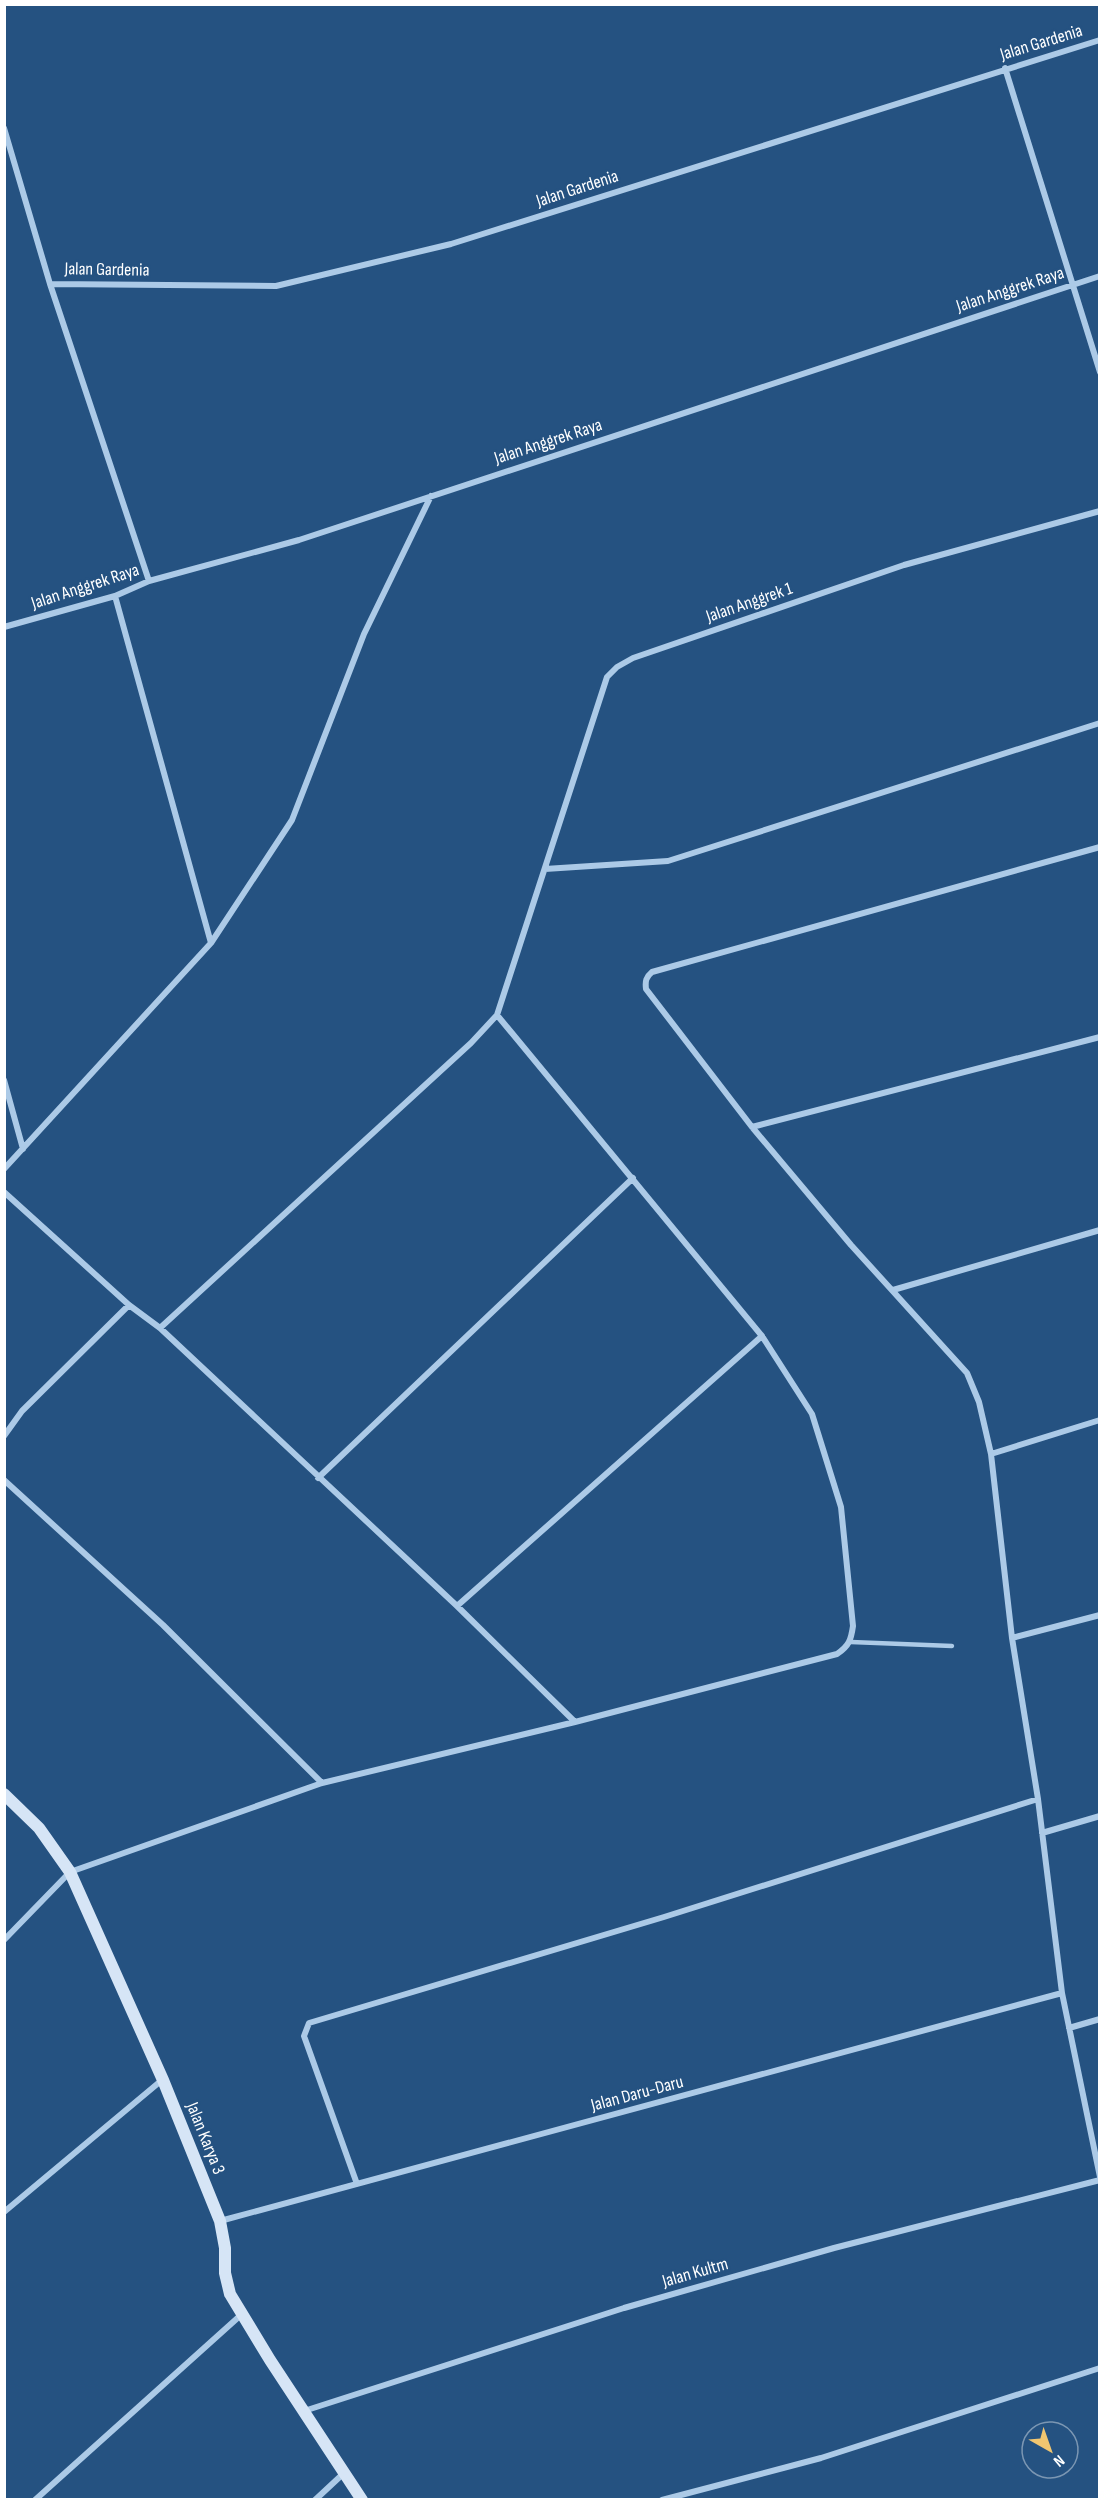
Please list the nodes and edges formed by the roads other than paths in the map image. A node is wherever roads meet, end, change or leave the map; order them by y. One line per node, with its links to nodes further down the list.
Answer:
1 (1100, 40): 2 (street, Jalan Gardenia)
2 (1005, 68): 5 (street, Jalan Gardenia); 6 (street)
3 (4, 128): 5 (street)
4 (1100, 276): 6 (street, Jalan Anggrek Raya)
5 (50, 284): 10 (street)
6 (1071, 285): 7 (street); 8 (street, Jalan Anggrek Raya)
7 (1100, 372)
8 (431, 496): 10 (street, Jalan Anggrek Raya); 16 (street)
9 (1100, 511): 15 (street, Jalan Anggrek 1)
10 (149, 581): 11 (street, Jalan Anggrek Raya)
11 (115, 596): 12 (street, Jalan Anggrek Raya); 16 (street)
12 (4, 627)
13 (1100, 723): 15 (street)
14 (1100, 847): 20 (street)
15 (545, 869): 17 (street, Jalan Anggrek 1)
16 (211, 943): 21 (street)
17 (497, 1015): 23 (street); 28 (street)
18 (1100, 1037): 20 (street)
19 (4, 1080): 21 (street)
20 (752, 1126): 26 (street)
21 (23, 1149): 22 (street)
22 (4, 1169)
23 (633, 1178): 29 (street); 33 (street)
24 (4, 1192): 27 (street)
25 (1100, 1230): 26 (street)
26 (893, 1290): 32 (street)
27 (129, 1305): 28 (street); 31 (street)
28 (160, 1328): 33 (street)
29 (762, 1336): 35 (street); 38 (street)
30 (1100, 1420): 32 (street)
31 (4, 1436)
32 (991, 1454): 37 (street)
33 (318, 1478): 35 (street)
34 (4, 1480): 41 (street)
35 (457, 1606): 40 (street)
36 (1100, 1615): 37 (street)
37 (1012, 1638): 43 (street)
38 (850, 1642): 39 (lane); 40 (street)
39 (952, 1646)
40 (575, 1722): 41 (street)
41 (322, 1783): 46 (street)
42 (4, 1794): 46 (street, Jalan Karya 3)
43 (1038, 1799): 45 (street); 53 (street)
44 (1100, 1816): 45 (street)
45 (1042, 1833): 48 (street)
46 (69, 1872): 47 (street); 51 (street, Jalan Karya 3)
47 (4, 1940)
48 (1062, 1993): 50 (street); 53 (street, Jalan Daru-Daru)
49 (1100, 2019): 50 (street)
50 (1069, 2028): 52 (street)
51 (163, 2080): 54 (street); 55 (street, Jalan Karya 3)
52 (1100, 2179): 58 (street, Jalan Kultm)
53 (357, 2184): 55 (street, Jalan Daru-Daru)
54 (4, 2212)
55 (220, 2221): 56 (street, Jalan Karya 3)
56 (242, 2314): 58 (street, Jalan Karya 3); 60 (street)
57 (1100, 2368): 63 (street)
58 (303, 2411): 59 (street, Jalan Karya 3)
59 (344, 2473): 61 (street); 62 (street, Jalan Karya 3)
60 (35, 2499)
61 (315, 2499)
62 (362, 2499)
63 (662, 2499)

